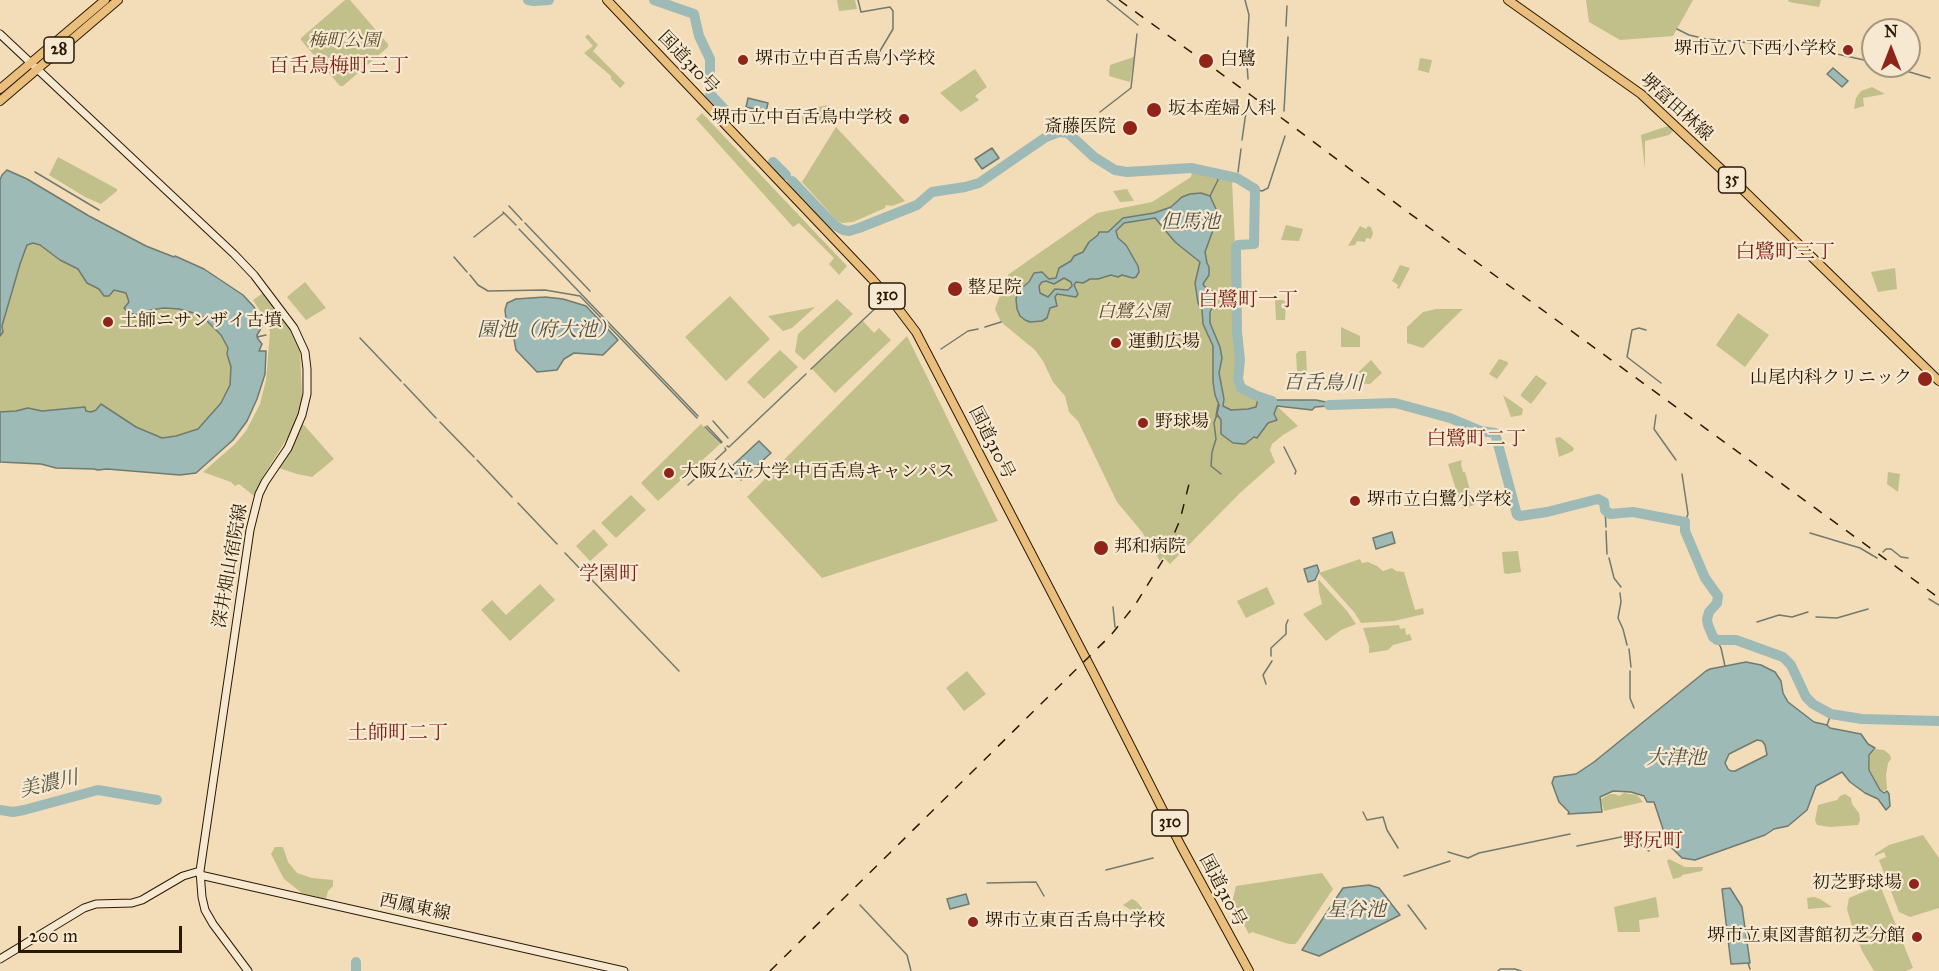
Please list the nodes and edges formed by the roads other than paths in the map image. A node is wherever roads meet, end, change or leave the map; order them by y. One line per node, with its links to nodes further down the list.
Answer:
1 (105, 0): 7 (main road, 28)
2 (118, 0): 8 (main road, 28)
3 (607, 0): 16 (main road, 国道310号 / 310)
4 (1508, 0): 5 (main road, 堺富田林線 / 35)
5 (1517, 3): 11 (main road, 堺富田林線 / 35)
6 (0, 34): 7 (main road, 深井畑山宿院線)
7 (30, 63): 8 (main road, 深井畑山宿院線); 9 (main road, 28)
8 (37, 69): 10 (main road, 28); 12 (main road, 深井畑山宿院線)
9 (0, 89)
10 (0, 101)
11 (1939, 381)
12 (200, 873): 13 (main road); 14 (main road, 深井畑山宿院線); 15 (main road, 西鳳東線)
13 (0, 959)
14 (248, 971)
15 (624, 971)
16 (1249, 971)

